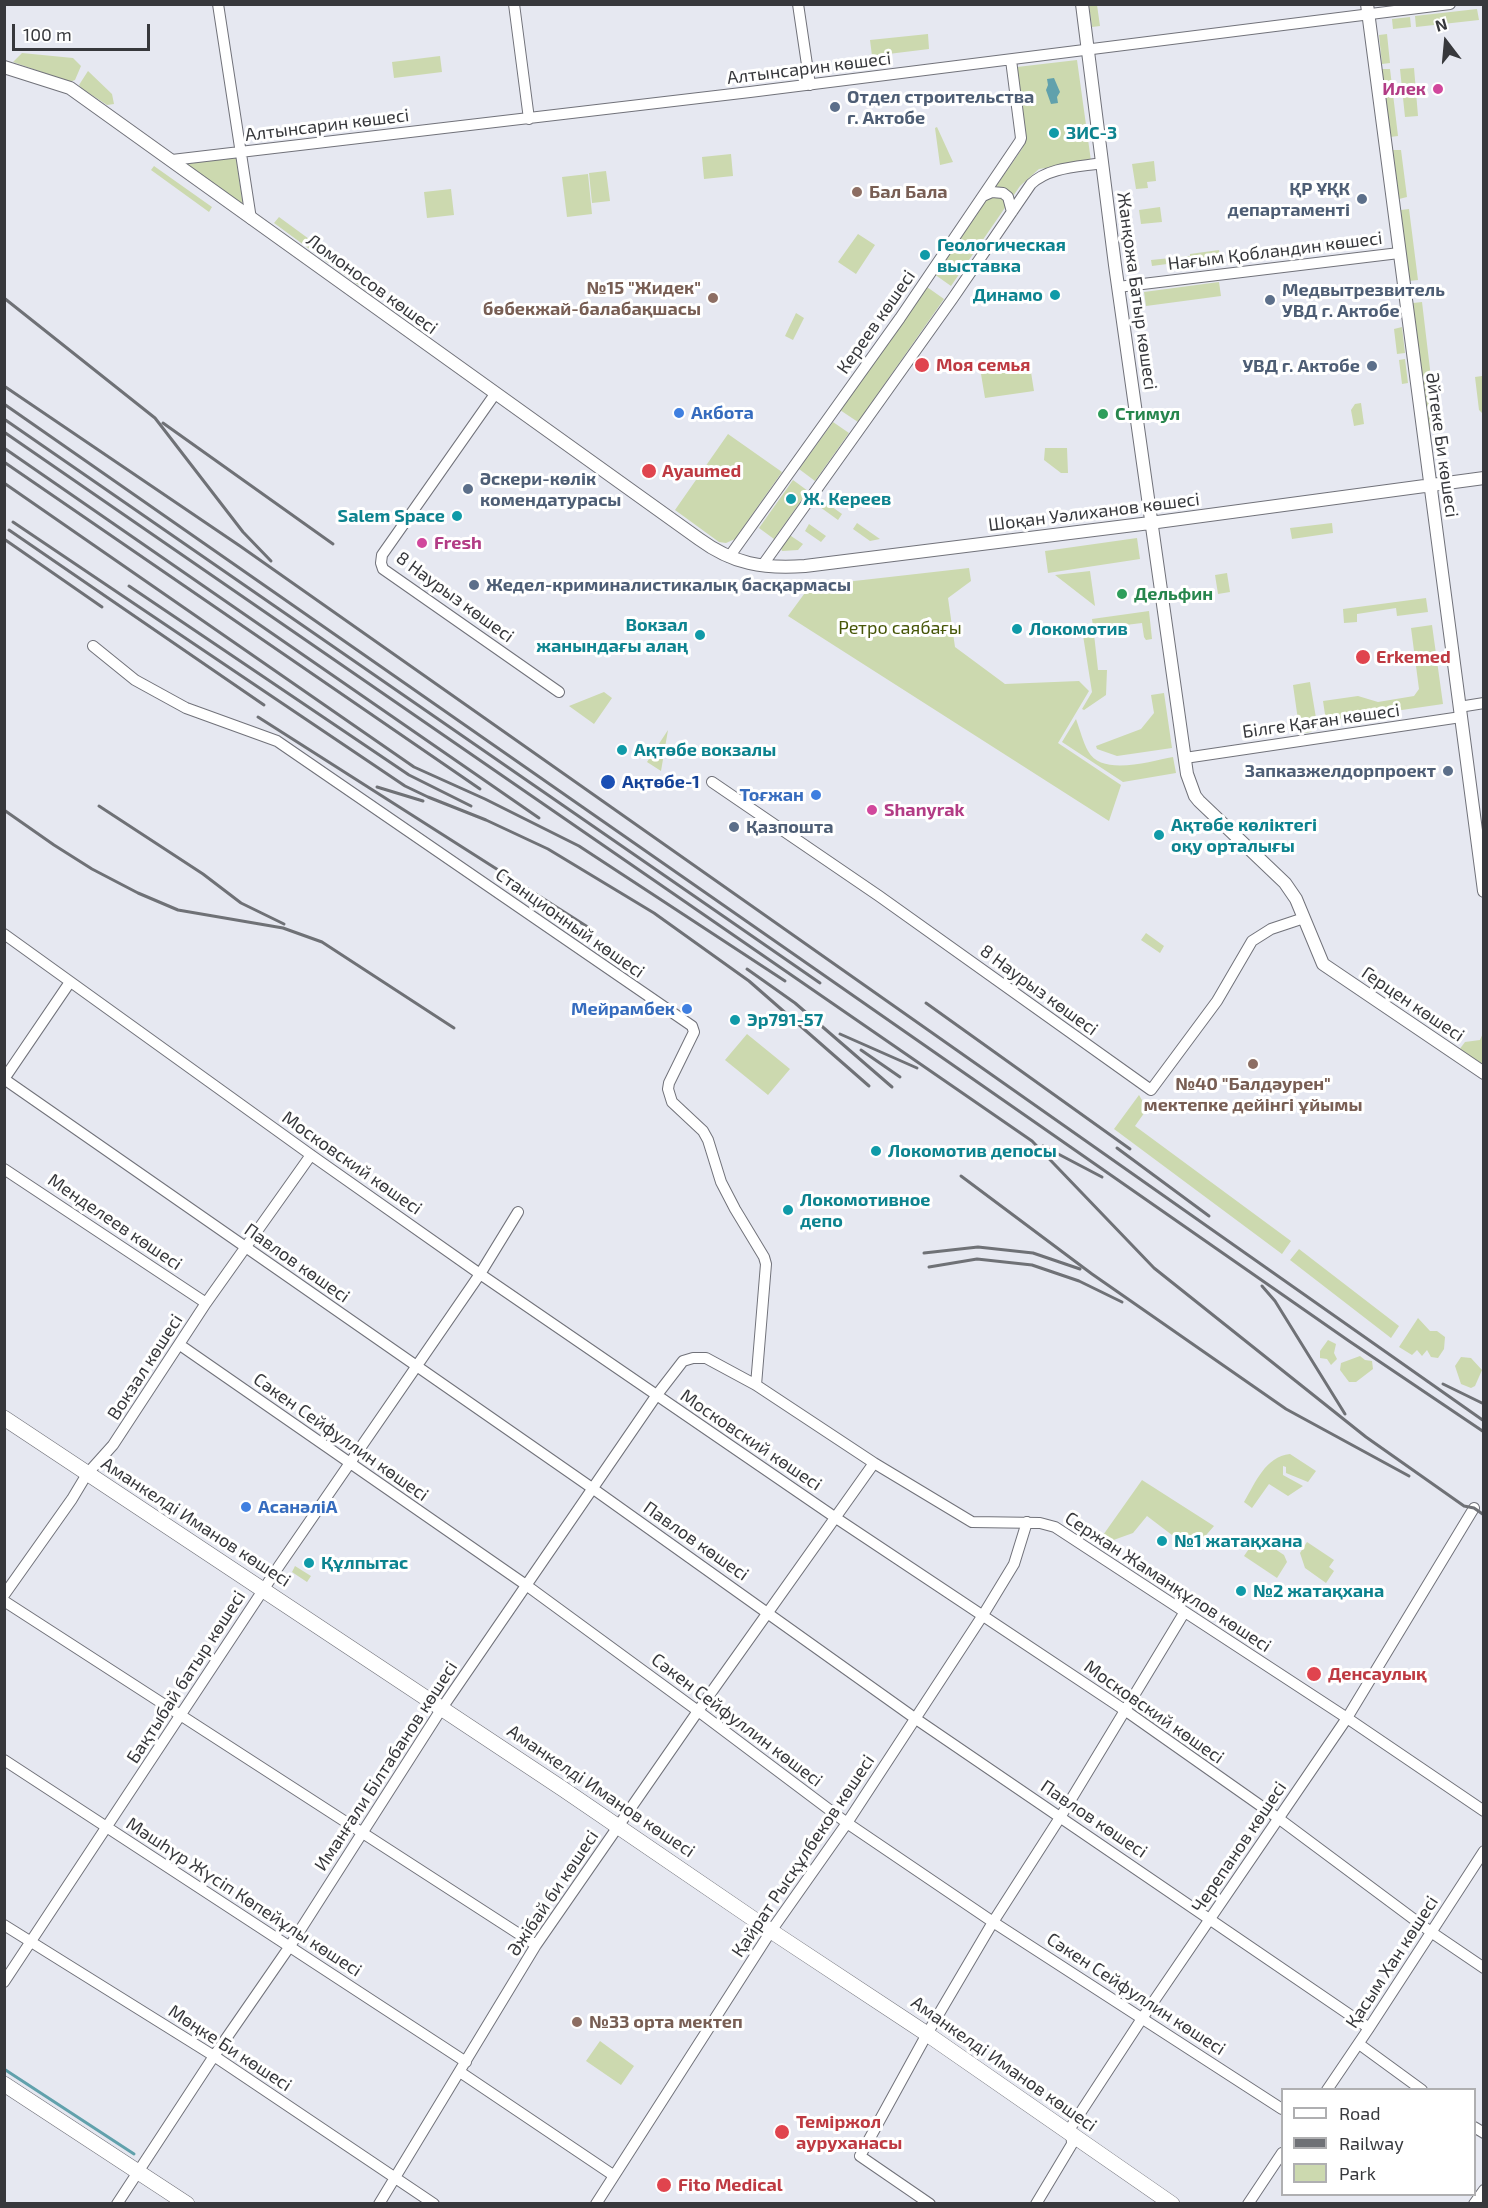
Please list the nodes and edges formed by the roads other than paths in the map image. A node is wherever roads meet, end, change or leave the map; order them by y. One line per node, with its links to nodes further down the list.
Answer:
1 (218, 4): 12 (street)
2 (514, 4): 11 (street)
3 (798, 4): 10 (street)
4 (1083, 4): 7 (street, Жанқожа Батыр көшесі)
5 (1450, 4): 6 (street, Алтынсарин көшесі)
6 (1368, 9): 7 (street, Алтынсарин көшесі); 18 (street, Әйтеке Би көшесі)
7 (1088, 49): 8 (street, Алтынсарин көшесі); 14 (street, Жанқожа Батыр көшесі)
8 (1011, 60): 10 (street, Алтынсарин көшесі); 15 (street, Кереев көшесі)
9 (4, 67): 13 (street, Ломоносов көшесі)
10 (810, 85): 11 (street, Алтынсарин көшесі)
11 (529, 118): 12 (street, Алтынсарин көшесі)
12 (240, 152): 13 (street, Алтынсарин көшесі); 17 (street)
13 (171, 160): 17 (street, Ломоносов көшесі)
14 (1102, 163): 16 (street); 19 (street, Жанқожа Батыр көшесі)
15 (982, 196): 16 (street); 25 (street, Кереев көшесі)
16 (1012, 212): 26 (street)
17 (251, 219): 20 (street, Ломоносов көшесі)
18 (1399, 253): 19 (street, Нағым Қобландин көшесі); 22 (street, Әйтеке Би көшесі)
19 (1118, 287): 23 (street, Жанқожа Батыр көшесі)
20 (495, 394): 24 (street, Ломоносов көшесі); 28 (street, 8 Наурыз көшесі)
21 (1484, 478): 22 (street, Шоқан Уәлиханов көшесі)
22 (1429, 484): 23 (street, Шоқан Уәлиханов көшесі); 30 (street, Әйтеке Би көшесі)
23 (1150, 523): 26 (street, Шоқан Уәлиханов көшесі); 31 (street, Жанқожа Батыр көшесі)
24 (711, 548): 25 (street, Шоқан Уәлиханов көшесі)
25 (729, 557): 26 (street, Шоқан Уәлиханов көшесі)
26 (762, 566)
27 (93, 646): 50 (street, Станционный көшесі)
28 (559, 692)
29 (1484, 703): 30 (street, Білге Қаған көшесі)
30 (1460, 712): 31 (street, Білге Қаған көшесі); 33 (street, Әйтеке Би көшесі)
31 (1185, 758): 35 (street, Жанқожа Батыр көшесі)
32 (712, 782): 35 (street, 8 Наурыз көшесі)
33 (1480, 838): 34 (street, Әйтеке Би көшесі)
34 (1484, 891)
35 (1304, 918): 37 (street, Жанқожа Батыр көшесі)
36 (4, 934): 38 (street, Московский көшесі)
37 (1323, 964): 39 (street, Герцен көшесі)
38 (70, 982): 40 (street); 41 (street, Московский көшесі)
39 (1484, 1073)
40 (4, 1079): 44 (street, Павлов көшесі)
41 (311, 1155): 44 (street, Вокзал көшесі); 45 (street, Московский көшесі)
42 (4, 1169): 46 (street, Менделеев көшесі)
43 (518, 1212): 45 (street, Бақтыбай батыр көшесі)
44 (245, 1247): 46 (street, Вокзал көшесі); 49 (street, Павлов көшесі)
45 (480, 1274): 49 (street, Бақтыбай батыр көшесі); 51 (street, Московский көшесі)
46 (206, 1304): 47 (street, Вокзал көшесі)
47 (180, 1345): 53 (street, Сәкен Сейфуллин көшесі); 55 (street, Вокзал көшесі)
48 (693, 1358): 50 (street, Сержан Жаманқұлов көшесі); 51 (street, Иманғали Білтабанов көшесі)
49 (417, 1366): 53 (street, Бақтыбай батыр көшесі); 56 (street, Павлов көшесі)
50 (756, 1385): 54 (street, Сержан Жаманқұлов көшесі)
51 (656, 1396): 56 (street, Иманғали Білтабанов көшесі); 58 (street, Московский көшесі)
52 (4, 1418): 55 (main road, Аманкелді Иманов көшесі)
53 (350, 1463): 60 (street, Сәкен Сейфуллин көшесі); 61 (street, Бақтыбай батыр көшесі)
54 (874, 1463): 58 (street, Әжібай би көшесі); 59 (street, Сержан Жаманқұлов көшесі)
55 (87, 1474): 61 (main road, Аманкелді Иманов көшесі); 62 (street, Вокзал көшесі)
56 (592, 1488): 60 (street, Иманғали Білтабанов көшесі); 64 (street, Павлов көшесі)
57 (1474, 1509): 71 (street, Черепанов көшесі)
58 (836, 1518): 64 (street, Әжібай би көшесі); 66 (street, Московский көшесі)
59 (1027, 1522): 65 (street, Сержан Жаманқұлов көшесі); 66 (street, Қайрат Рысқұлбеков көшесі)
60 (525, 1585): 67 (street, Иманғали Білтабанов көшесі); 68 (street, Сәкен Сейфуллин көшесі)
61 (264, 1589): 67 (main road, Аманкелді Иманов көшесі); 70 (street, Бақтыбай батыр көшесі)
62 (4, 1595)
63 (4, 1601): 70 (street)
64 (768, 1613): 68 (street, Әжібай би көшесі); 72 (street, Павлов көшесі)
65 (1184, 1613): 69 (street); 71 (street, Сержан Жаманқұлов көшесі)
66 (983, 1615): 69 (street, Московский көшесі); 72 (street, Қайрат Рысқұлбеков көшесі)
67 (442, 1708): 78 (main road, Аманкелді Иманов көшесі); 80 (street, Иманғали Білтабанов көшесі)
68 (698, 1711): 77 (street, Сәкен Сейфуллин көшесі); 78 (street, Әжібай би көшесі)
69 (1126, 1711): 75 (street); 76 (street, Московский көшесі)
70 (180, 1716): 79 (street, Бақтыбай батыр көшесі); 80 (street)
71 (1347, 1718): 74 (street, Сержан Жаманқұлов көшесі); 76 (street, Черепанов көшесі)
72 (916, 1719): 75 (street, Павлов көшесі); 77 (street, Қайрат Рысқұлбеков көшесі)
73 (4, 1760): 79 (street, Мәшһүр Жүсіп Көпейұлы көшесі)
74 (1484, 1810)
75 (1061, 1816): 82 (street, Павлов көшесі); 83 (street)
76 (1278, 1818): 82 (street, Черепанов көшесі); 86 (street, Московский көшесі)
77 (847, 1823): 83 (street, Сәкен Сейфуллин көшесі); 85 (street, Қайрат Рысқұлбеков көшесі)
78 (618, 1826): 85 (main road, Аманкелді Иманов көшесі); 88 (street, Әжібай би көшесі)
79 (107, 1827): 87 (street, Бақтыбай батыр көшесі); 89 (street, Мәшһүр Жүсіп Көпейұлы көшесі)
80 (363, 1832): 88 (street); 89 (street, Иманғали Білтабанов көшесі)
81 (1484, 1851): 86 (street, Қасым Хан көшесі)
82 (1211, 1918): 92 (street, Черепанов көшесі); 93 (street, Павлов көшесі)
83 (993, 1922): 92 (street, Сәкен Сейфуллин көшесі); 94 (street)
84 (4, 1925): 87 (street, Мөңке Би көшесі)
85 (771, 1931): 94 (main road, Аманкелді Иманов көшесі); 105 (street, Қайрат Рысқұлбеков көшесі)
86 (1431, 1932): 90 (street, Московский көшесі); 93 (street, Қасым Хан көшесі)
87 (30, 1943): 91 (street, Бақтыбай батыр көшесі); 96 (street, Мөңке Би көшесі)
88 (536, 1945): 97 (street, Әжібай би көшесі)
89 (290, 1947): 96 (street, Иманғали Білтабанов көшесі); 97 (street, Мәшһүр Жүсіп Көпейұлы көшесі)
90 (1484, 1968)
91 (4, 1982)
92 (1143, 2017): 101 (street, Сәкен Сейфуллин көшесі); 102 (street, Черепанов көшесі)
93 (1369, 2028): 95 (street, Қасым Хан көшесі)
94 (927, 2034): 102 (main road, Аманкелді Иманов көшесі); 113 (street)
95 (1359, 2044): 99 (street, Қасым Хан көшесі); 100 (street)
96 (214, 2056): 104 (street, Иманғали Білтабанов көшесі); 106 (street, Мөңке Би көшесі)
97 (463, 2067): 105 (street, Мәшһүр Жүсіп Көпейұлы көшесі); 106 (street, Әжібай би көшесі)
98 (4, 2084): 104 (main road)
99 (1328, 2088)
100 (1419, 2088)
101 (1281, 2108)
102 (1072, 2135): 114 (street, Черепанов көшесі); 115 (main road, Аманкелді Иманов көшесі)
103 (1281, 2154): 116 (street)
104 (137, 2170): 108 (street, Иманғали Білтабанов көшесі); 109 (main road)
105 (613, 2175): 112 (street, Қайрат Рысқұлбеков көшесі)
106 (396, 2177): 110 (street, Әжібай би көшесі); 111 (street, Мөңке Би көшесі)
107 (1484, 2190): 117 (street)
108 (117, 2204)
109 (187, 2204)
110 (379, 2204)
111 (434, 2204)
112 (596, 2204)
113 (930, 2204)
114 (1036, 2204)
115 (1172, 2204)
116 (1248, 2204)
117 (1474, 2204)

